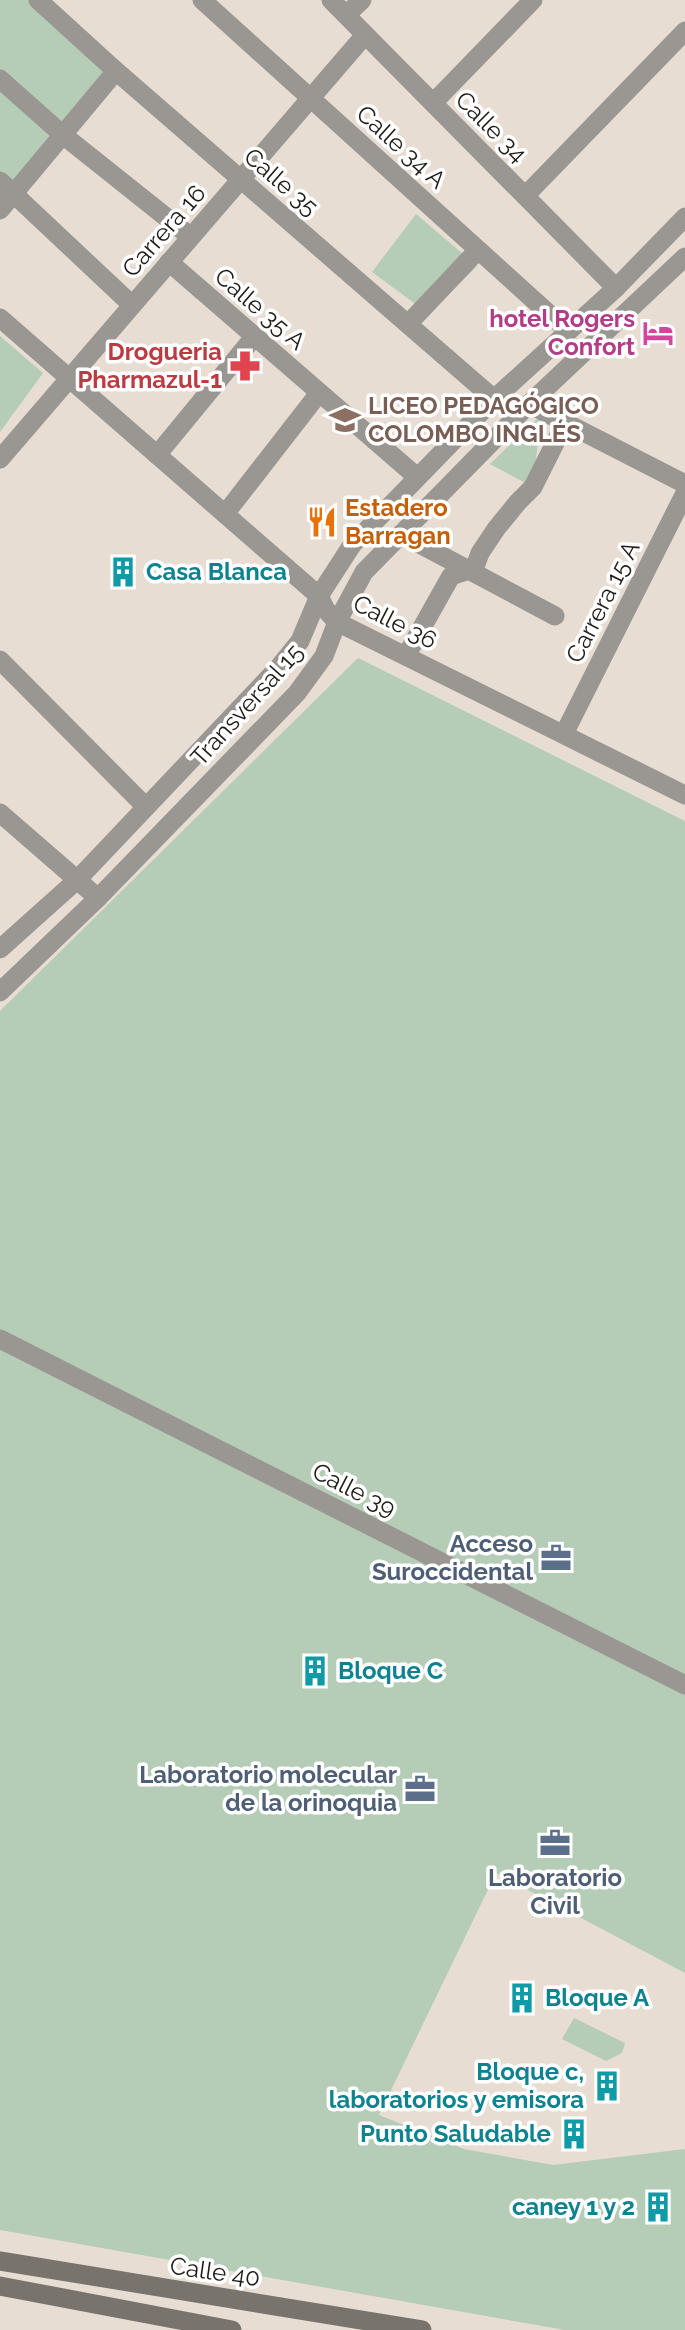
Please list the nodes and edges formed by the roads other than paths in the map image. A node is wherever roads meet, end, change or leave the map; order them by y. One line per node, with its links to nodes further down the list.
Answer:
1 (38, 0): 9 (street, Calle 35)
2 (202, 0): 11 (street, Calle 34 A)
3 (331, 0): 6 (street, Calle 34)
4 (362, 0): 6 (street)
5 (533, 0): 12 (street)
6 (346, 15): 8 (street, Calle 34)
7 (685, 31): 16 (street)
8 (365, 35): 11 (street, Carrera 16); 12 (street, Calle 34)
9 (116, 71): 13 (street); 14 (street, Calle 35)
10 (0, 79): 13 (street)
11 (310, 98): 14 (street, Carrera 16); 20 (street, Calle 34 A)
12 (433, 103): 16 (street, Calle 34)
13 (63, 135): 15 (street); 19 (street)
14 (241, 179): 19 (street, Carrera 16); 26 (street, Calle 35)
15 (6, 188): 17 (street); 24 (street)
16 (525, 196): 23 (street, Calle 34)
17 (0, 210)
18 (685, 217): 23 (street, Transversal 15)
19 (191, 237): 22 (street, Carrera 16)
20 (478, 250): 26 (street); 27 (street, Calle 34 A)
21 (685, 257): 32 (street, Transversal 15)
22 (169, 262): 24 (street, Carrera 16); 28 (street, Calle 35 A)
23 (616, 288): 27 (street, Transversal 15)
24 (132, 305): 29 (street, Carrera 16)
25 (0, 318): 29 (street, Calle 36)
26 (408, 324): 31 (street, Calle 35)
27 (568, 331): 31 (street, Transversal 15)
28 (254, 337): 30 (street, Calle 35 A); 34 (street)
29 (69, 378): 34 (street, Calle 36); 35 (street, Carrera 16)
30 (319, 393): 36 (street, Calle 35 A); 39 (street)
31 (494, 399): 36 (street, Transversal 15)
32 (529, 404): 33 (street); 40 (street, Transversal 15)
33 (565, 423): 37 (street); 41 (street)
34 (157, 455): 39 (street, Calle 36)
35 (0, 459)
36 (418, 477): 42 (street, Transversal 15)
37 (685, 484)
38 (685, 493): 47 (street, Carrera 15 A)
39 (225, 514): 42 (street, Calle 36)
40 (401, 534): 41 (street); 44 (street, Transversal 15)
41 (468, 570): 43 (street); 45 (street)
42 (319, 596): 44 (street, Calle 36); 49 (street, Transversal 15)
43 (555, 616)
44 (337, 622): 45 (street, Calle 36); 52 (street, Transversal 15)
45 (406, 656): 47 (street, Calle 36)
46 (0, 660): 49 (street)
47 (564, 734): 48 (street, Calle 36)
48 (685, 795)
49 (146, 807): 51 (street, Transversal 15)
50 (0, 813): 51 (street)
51 (76, 880): 52 (street); 53 (street, Transversal 15)
52 (99, 898): 54 (street, Transversal 15)
53 (0, 949)
54 (0, 992)
55 (0, 1339): 56 (street, Calle 39)
56 (685, 1685)
57 (0, 2261): 60 (main road, Calle 40)
58 (0, 2286): 59 (main road)
59 (232, 2330)
60 (422, 2330)

